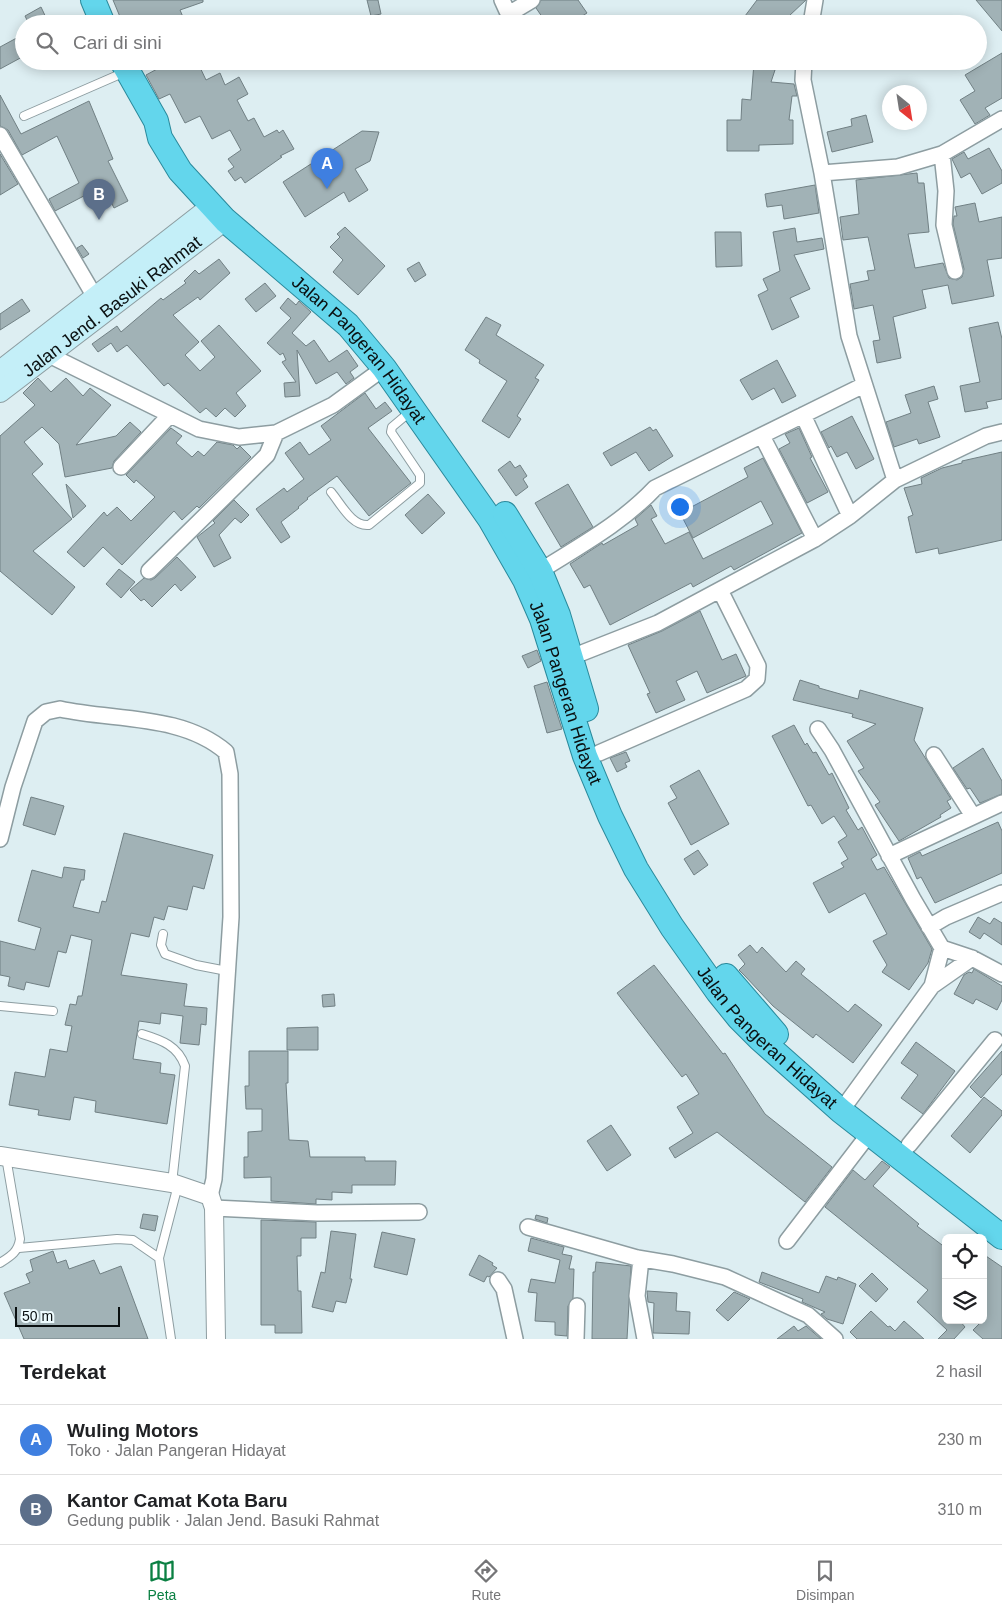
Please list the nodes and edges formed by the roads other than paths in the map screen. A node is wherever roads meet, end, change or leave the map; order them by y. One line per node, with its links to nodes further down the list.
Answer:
1 (93, 0): 5 (highway)
2 (502, 0): 3 (street)
3 (532, 0)
4 (815, 0): 6 (street)
5 (99, 15)
6 (812, 15)
7 (116, 70): 10 (lane)
8 (126, 70): 15 (highway, Jalan Pangeran Hidayat)
9 (804, 70): 14 (street)
10 (24, 116)
11 (1002, 119): 13 (street)
12 (0, 135): 17 (street)
13 (942, 154): 14 (street); 16 (street)
14 (822, 173): 21 (street)
15 (223, 208): 17 (main road, Jalan Jend. Basuki Rahmat); 18 (main road, Jalan Jend. Basuki Rahmat); 19 (highway, Jalan Pangeran Hidayat); 34 (highway, Jalan Pangeran Hidayat)
16 (955, 271)
17 (95, 297): 20 (main road, Jalan Jend. Basuki Rahmat)
18 (49, 355): 22 (main road, Jalan Jend. Basuki Rahmat); 25 (street)
19 (384, 368): 23 (highway, Jalan Pangeran Hidayat); 27 (street)
20 (0, 371)
21 (864, 385): 24 (street); 30 (street)
22 (0, 392)
23 (413, 409): 31 (lane); 37 (highway, Jalan Pangeran Hidayat)
24 (803, 415): 28 (street); 32 (street)
25 (169, 416): 27 (street); 29 (street)
26 (1002, 432): 30 (street)
27 (276, 433): 35 (street)
28 (762, 436): 33 (street); 34 (street)
29 (121, 467)
30 (895, 480): 32 (street)
31 (331, 492)
32 (850, 516): 33 (street)
33 (815, 539): 36 (street)
34 (540, 570): 37 (highway, Jalan Pangeran Hidayat)
35 (148, 571)
36 (720, 590): 37 (street); 40 (street)
37 (563, 661): 40 (highway, Jalan Pangeran Hidayat)
38 (818, 729): 44 (street)
39 (934, 755): 42 (street)
40 (600, 769): 57 (highway, Jalan Pangeran Hidayat)
41 (1002, 803): 42 (street)
42 (973, 816): 44 (street)
43 (0, 839): 50 (street)
44 (889, 856): 46 (street)
45 (1002, 893): 46 (street)
46 (929, 927): 48 (street)
47 (163, 934): 50 (lane)
48 (942, 948): 49 (street); 52 (street)
49 (972, 958): 51 (street); 52 (street)
50 (227, 971): 62 (street)
51 (1002, 974)
52 (932, 986): 57 (street)
53 (0, 1006): 54 (lane)
54 (53, 1011)
55 (142, 1034): 61 (lane)
56 (995, 1040): 59 (street)
57 (845, 1105): 58 (highway, Jalan Pangeran Hidayat); 59 (highway, Jalan Pangeran Hidayat)
58 (869, 1134): 66 (highway, Jalan Pangeran Hidayat); 67 (street)
59 (909, 1145): 64 (highway, Jalan Pangeran Hidayat)
60 (3, 1157): 61 (street); 68 (lane)
61 (175, 1184): 62 (street); 69 (lane)
62 (212, 1202): 63 (street); 75 (street)
63 (419, 1212)
64 (1002, 1216)
65 (528, 1227): 70 (street)
66 (1002, 1237)
67 (787, 1241)
68 (19, 1248): 69 (lane); 71 (lane)
69 (159, 1258): 74 (lane)
70 (642, 1259): 78 (street); 79 (street)
71 (0, 1263)
72 (498, 1280): 76 (street)
73 (577, 1306): 77 (street)
74 (171, 1339)
75 (216, 1339)
76 (515, 1339)
77 (576, 1339)
78 (645, 1339)
79 (834, 1339)

